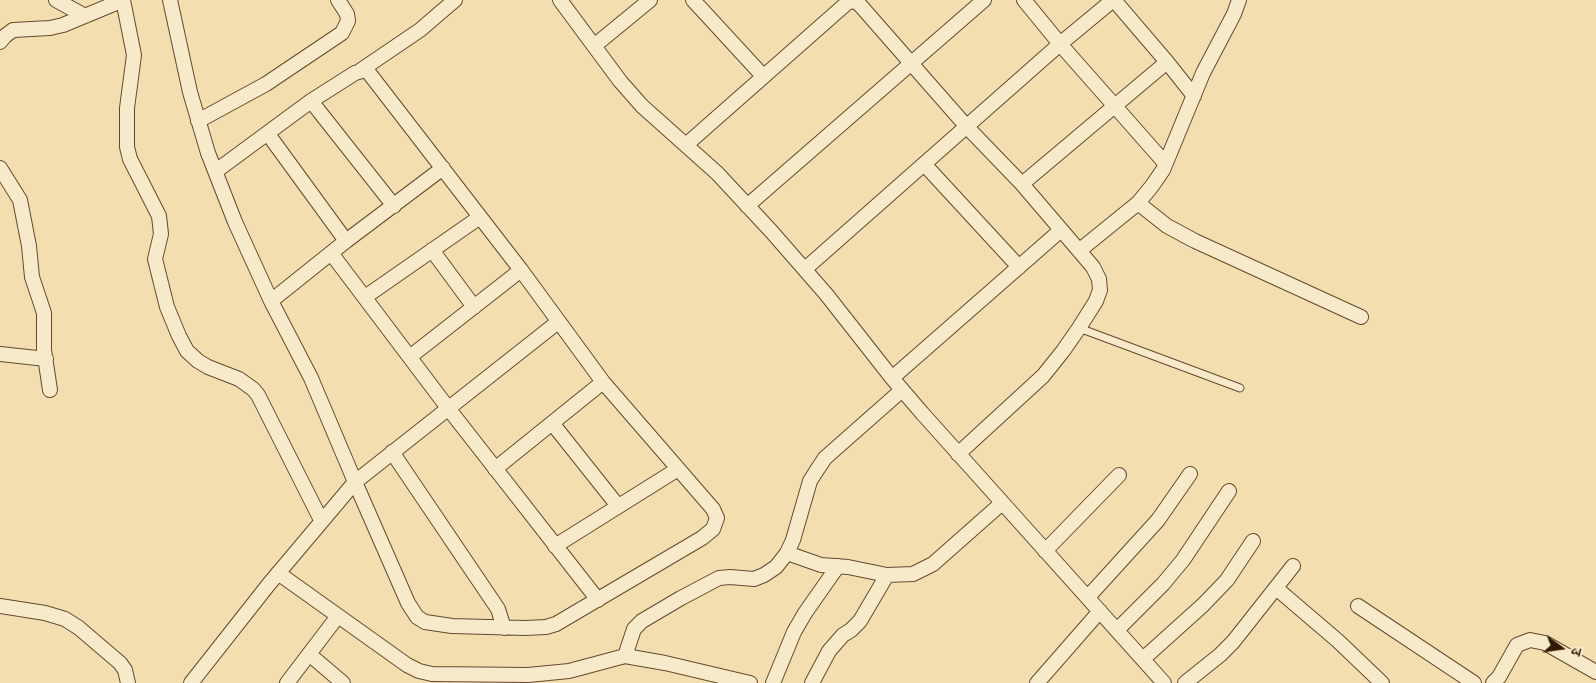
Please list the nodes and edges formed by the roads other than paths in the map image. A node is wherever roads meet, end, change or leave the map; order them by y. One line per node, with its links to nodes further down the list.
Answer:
1 (56, 0): 13 (street)
2 (121, 0): 13 (street); 72 (street)
3 (170, 0): 24 (street)
4 (338, 0): 24 (street)
5 (455, 0): 19 (street)
6 (560, 0): 16 (street)
7 (650, 0): 16 (street)
8 (693, 0): 20 (street)
9 (984, 0): 18 (street)
10 (1024, 0): 15 (street)
11 (1114, 0): 15 (street); 17 (street)
12 (1239, 0): 21 (street)
13 (85, 16): 14 (street)
14 (0, 42)
15 (1060, 44): 23 (street); 25 (street)
16 (594, 46): 27 (street)
17 (1168, 62): 21 (street); 23 (street)
18 (911, 63): 20 (street); 25 (street); 36 (street)
19 (360, 70): 22 (street); 31 (street)
20 (763, 76): 27 (street)
21 (1194, 96): 28 (street)
22 (312, 101): 26 (street); 35 (street)
23 (1116, 106): 28 (street); 33 (street)
24 (198, 121): 32 (street)
25 (967, 127): 29 (street); 33 (street)
26 (268, 134): 32 (street); 39 (street)
27 (687, 144): 36 (street)
28 (1165, 163): 34 (street)
29 (925, 165): 43 (street); 44 (street)
30 (0, 168): 54 (street)
31 (443, 168): 35 (street); 37 (street)
32 (216, 171): 47 (street)
33 (1022, 184): 38 (street)
34 (1138, 202): 41 (street); 49 (street)
35 (394, 206): 39 (street)
36 (747, 206): 44 (street)
37 (480, 217): 40 (street); 45 (street)
38 (1061, 230): 41 (street); 43 (street)
39 (346, 241): 42 (street)
40 (432, 250): 46 (street); 48 (street)
41 (1080, 250): 51 (street)
42 (331, 253): 46 (street); 47 (street)
43 (1019, 267): 55 (street)
44 (805, 269): 55 (street)
45 (521, 270): 48 (street); 50 (street)
46 (365, 297): 53 (street)
47 (271, 301): 68 (street)
48 (474, 307): 53 (street)
49 (1361, 317)
50 (558, 322): 56 (street); 60 (street)
51 (1079, 328): 57 (lane); 63 (street)
52 (0, 354): 54 (street)
53 (411, 356): 60 (street)
54 (46, 360): 58 (street)
55 (892, 378): 59 (street)
56 (603, 382): 61 (street); 65 (street)
57 (1240, 388)
58 (50, 390)
59 (902, 390): 63 (street); 76 (street)
60 (448, 408): 62 (street); 64 (street)
61 (552, 423): 64 (street); 71 (street)
62 (392, 452): 68 (street); 88 (street)
63 (958, 454): 70 (street)
64 (495, 468): 74 (street)
65 (678, 469): 71 (street); 83 (street)
66 (1190, 474): 82 (street)
67 (1119, 476): 75 (street)
68 (355, 482): 72 (street); 88 (street)
69 (1229, 491): 89 (street)
70 (1002, 503): 75 (street); 80 (street)
71 (618, 506): 74 (street)
72 (321, 520): 79 (street)
73 (1253, 541): 92 (street)
74 (555, 546): 83 (street)
75 (1046, 551): 82 (street)
76 (787, 553): 77 (street); 91 (street)
77 (838, 566): 80 (street); 101 (street)
78 (1293, 566): 81 (street)
79 (278, 573): 87 (street); 96 (street)
80 (887, 576): 102 (street)
81 (1276, 588): 105 (street); 106 (street)
82 (1088, 597): 86 (street)
83 (598, 600): 88 (street)
84 (0, 606): 95 (street)
85 (1358, 606): 107 (street)
86 (1100, 611): 89 (street); 103 (street)
87 (338, 616): 90 (street); 94 (street)
88 (504, 628)
89 (1117, 630): 92 (street)
90 (309, 654): 97 (street); 98 (street)
91 (625, 656): 94 (street); 100 (street)
92 (1143, 659): 104 (street)
93 (1596, 672): 108 (street)
94 (432, 674): 99 (street)
95 (128, 683)
96 (191, 683)
97 (287, 683)
98 (344, 683)
99 (444, 683)
100 (750, 683)
101 (773, 683)
102 (812, 683)
103 (1037, 683)
104 (1164, 683)
105 (1185, 683)
106 (1382, 683)
107 (1474, 683)
108 (1493, 683)

